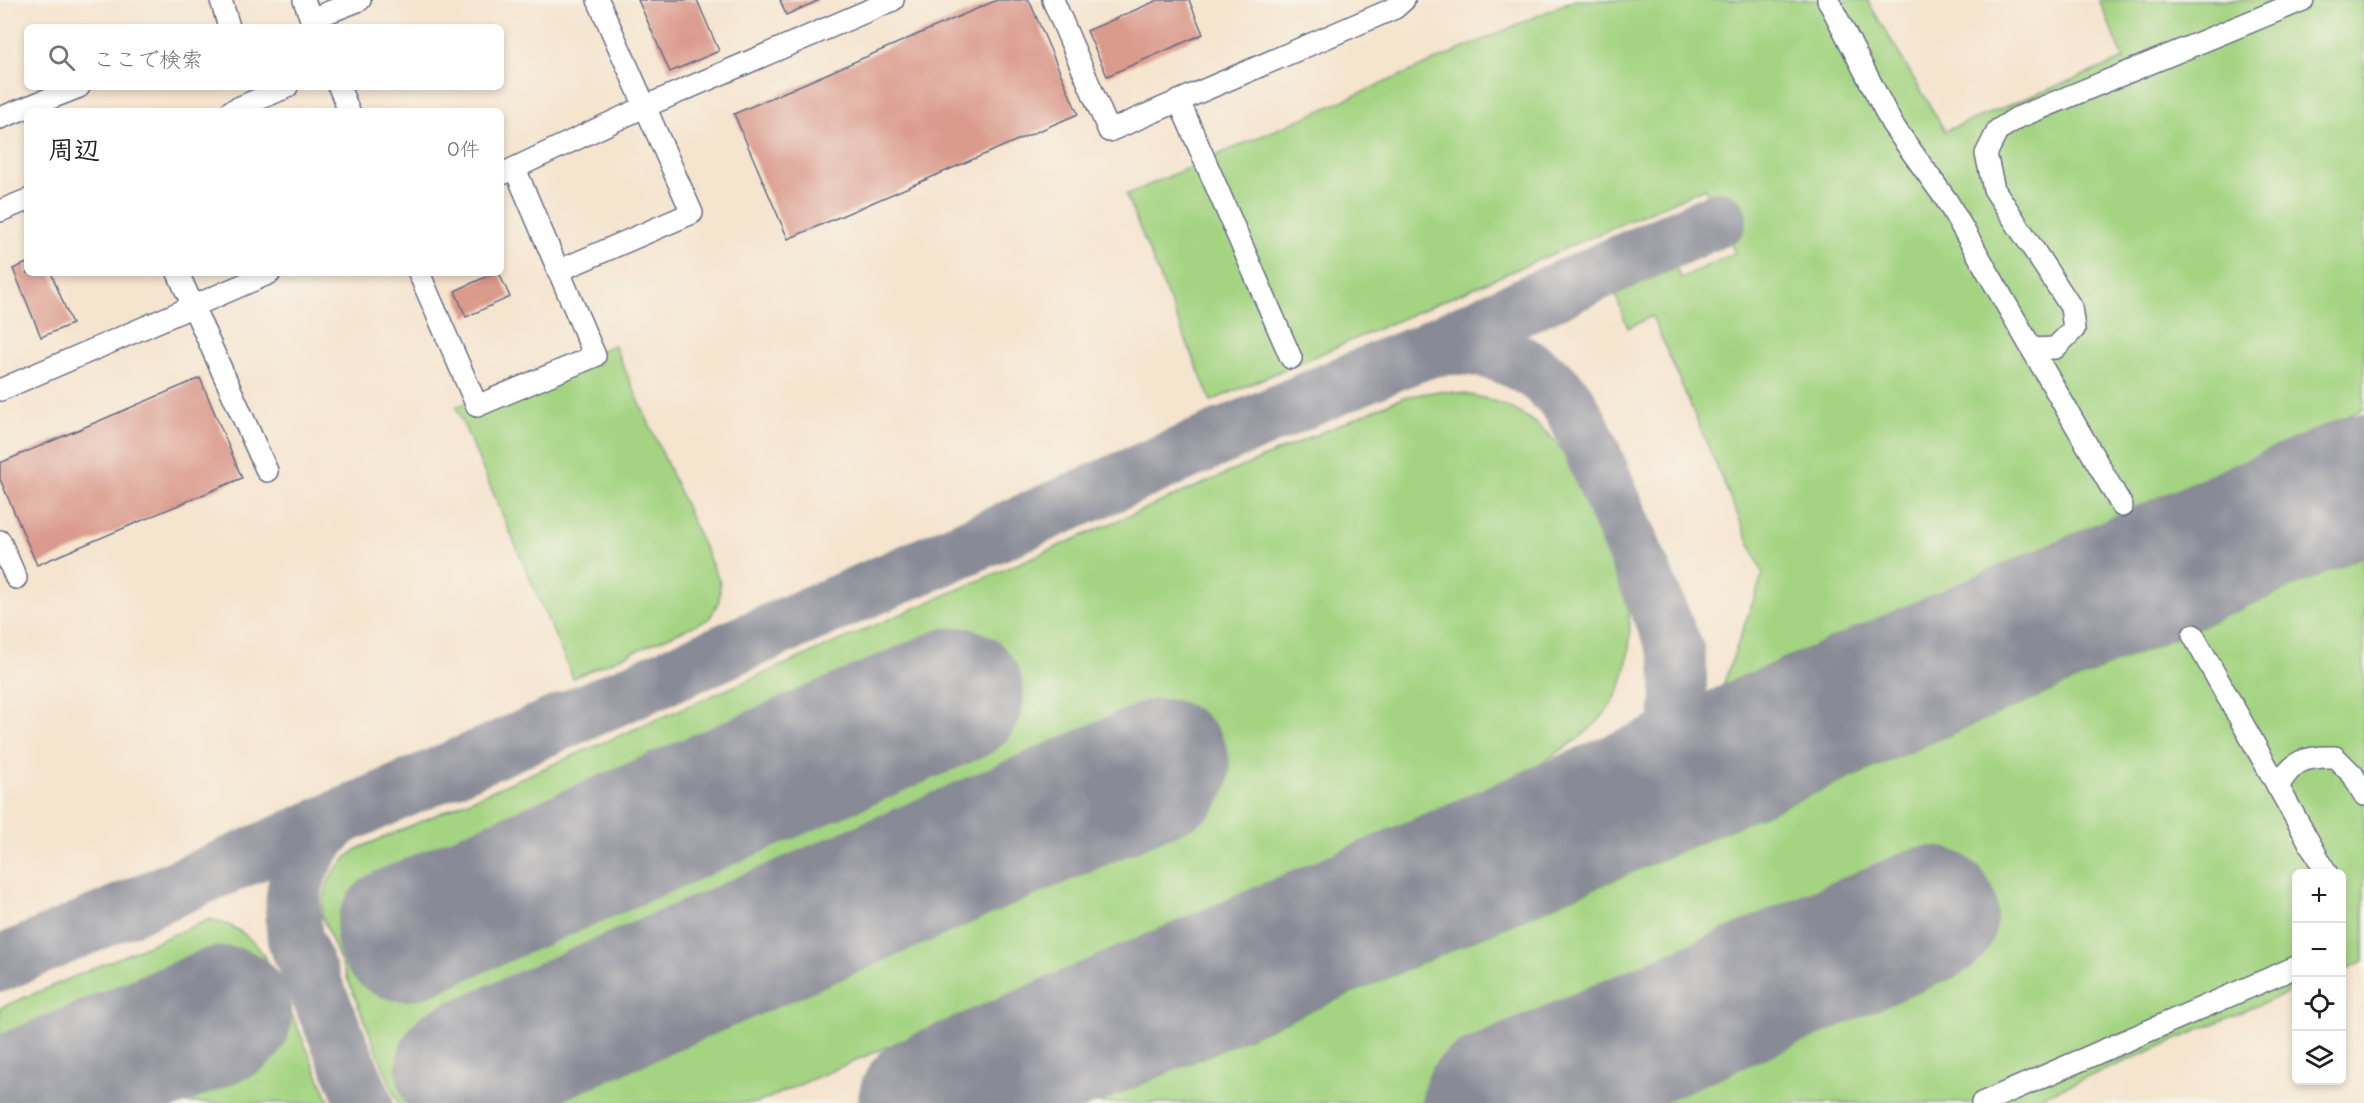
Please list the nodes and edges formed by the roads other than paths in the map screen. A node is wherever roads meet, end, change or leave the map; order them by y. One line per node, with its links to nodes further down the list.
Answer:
1 (221, 0): 10 (street)
2 (360, 0): 9 (street)
3 (598, 0): 15 (street)
4 (891, 0): 15 (street)
5 (1053, 0): 14 (street)
6 (1404, 0): 14 (street)
7 (1828, 0): 29 (street)
8 (2303, 0): 29 (street)
9 (310, 16)
10 (228, 24)
11 (71, 90): 16 (street)
12 (279, 90): 17 (street)
13 (340, 90): 18 (street)
14 (1179, 101): 30 (street)
15 (644, 106): 21 (street); 24 (street)
16 (25, 108)
17 (238, 108)
18 (348, 108)
19 (24, 109): 20 (street)
20 (0, 118)
21 (508, 172): 24 (street)
22 (24, 201): 23 (street)
23 (0, 212)
24 (558, 271): 27 (street)
25 (179, 276): 28 (street)
26 (263, 276): 28 (street)
27 (420, 276)
28 (193, 306): 31 (street); 32 (street)
29 (2032, 349): 33 (street)
30 (1291, 358)
31 (0, 390)
32 (267, 471)
33 (2122, 506)
34 (0, 541): 35 (street)
35 (16, 578)
36 (2193, 635): 37 (street)
37 (2278, 787): 38 (street); 39 (street)
38 (2364, 795)
39 (2326, 869)
40 (2292, 969): 41 (street)
41 (1982, 1103)

